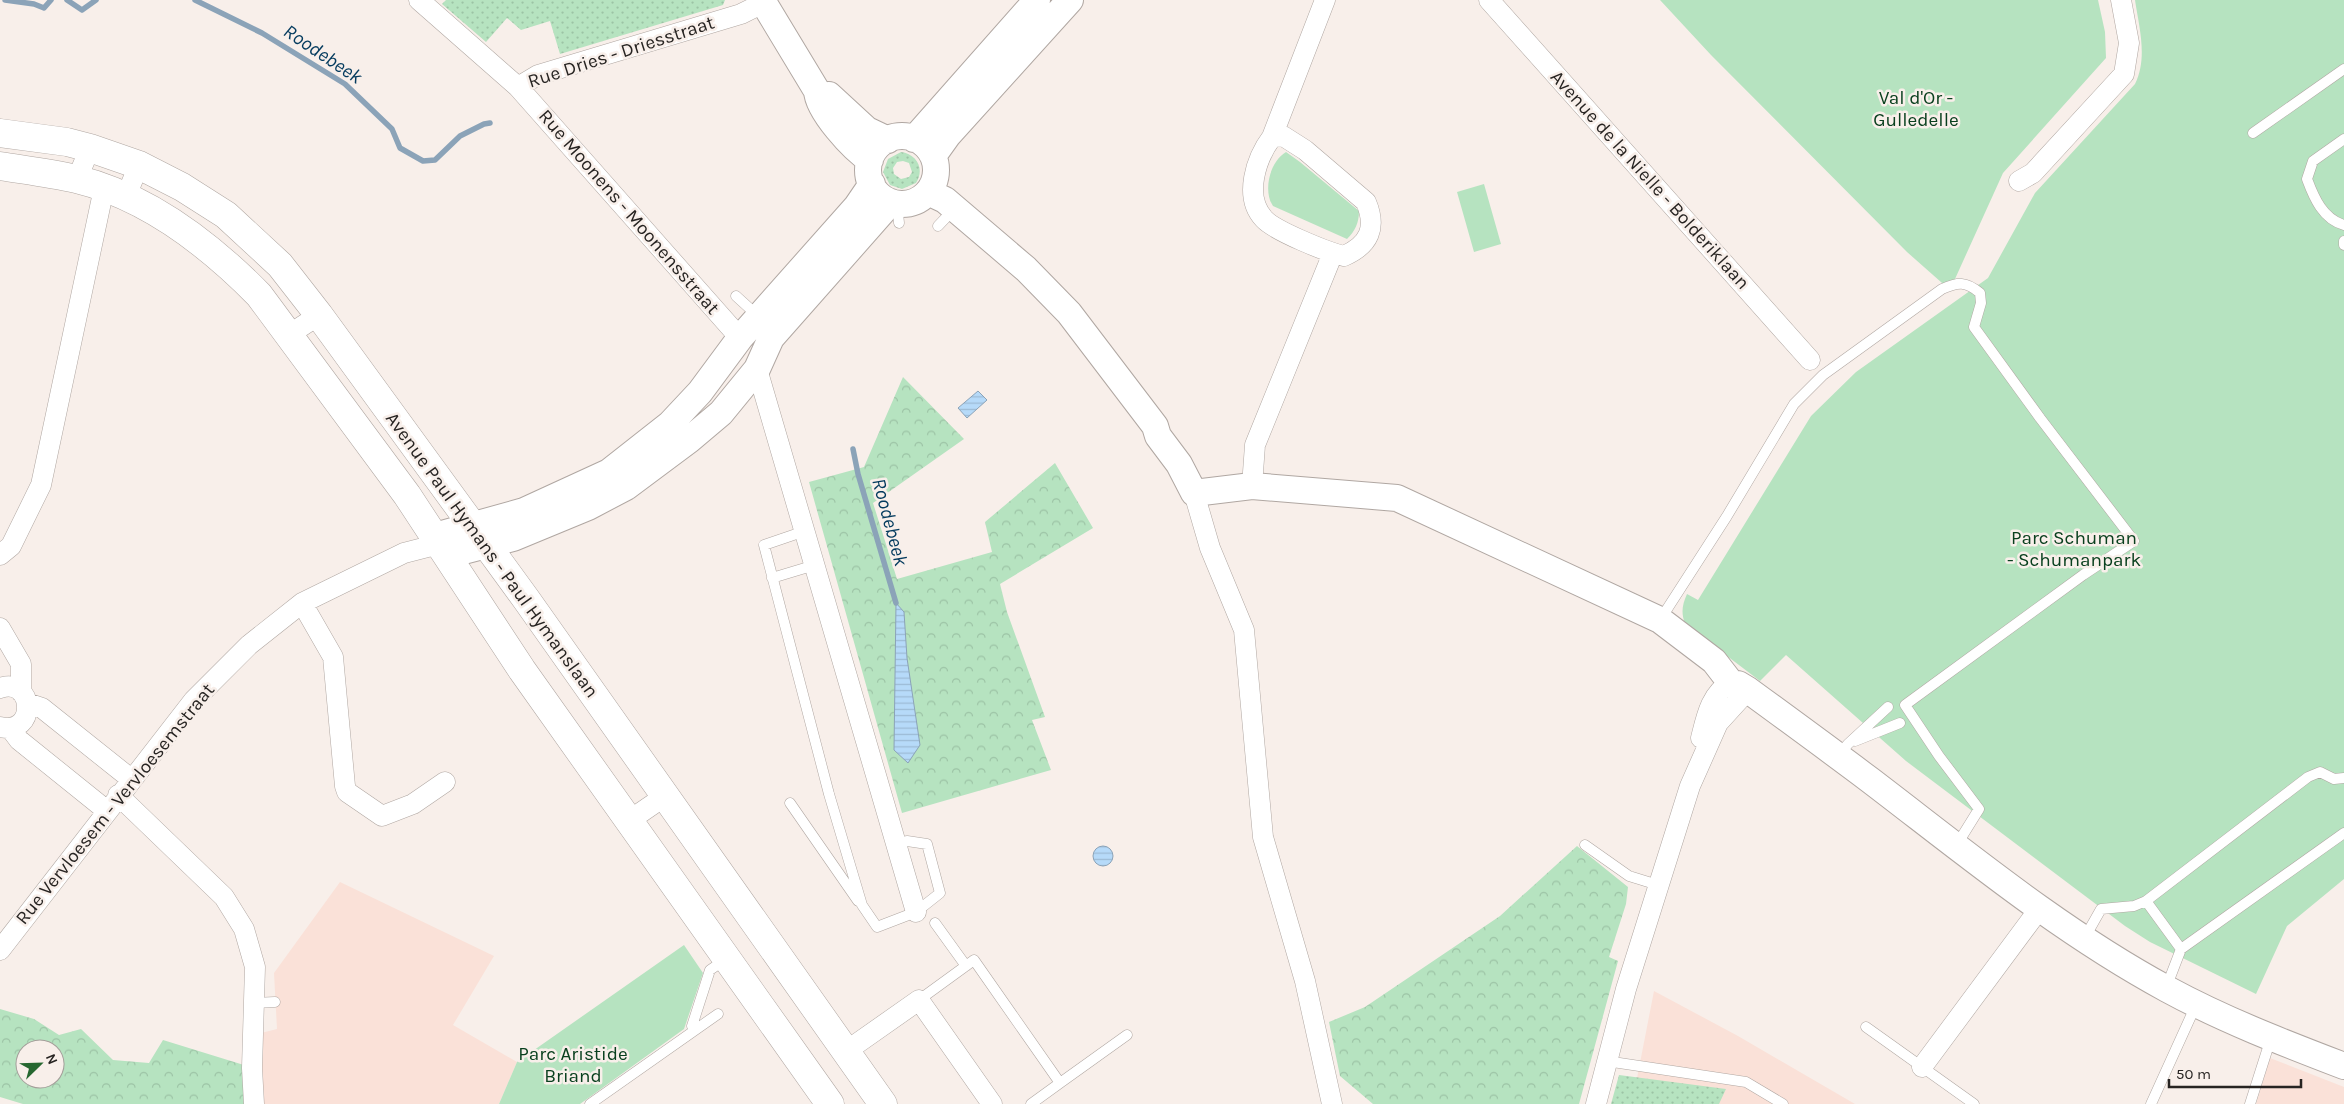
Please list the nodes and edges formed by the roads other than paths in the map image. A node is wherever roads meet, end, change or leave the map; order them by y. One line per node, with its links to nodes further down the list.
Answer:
1 (419, 0): 9 (street, Rue Dries - Driesstraat)
2 (1037, 0): 16 (street)
3 (1070, 0): 16 (street)
4 (1325, 0): 13 (street)
5 (1489, 0): 33 (street, Avenue de la Nielle - Bolderiklaan)
6 (2121, 0): 22 (street)
7 (761, 1): 9 (street, Rue Dries - Driesstraat); 10 (street)
8 (2344, 69): 12 (lane)
9 (518, 87): 32 (street, Rue Moonens - Moonensstraat)
10 (817, 91): 15 (street); 20 (street)
11 (0, 133): 17 (main road, Avenue Paul Hymans - Paul Hymanslaan)
12 (2253, 133)
13 (1272, 137): 27 (street); 27 (street)
14 (2344, 139): 26 (lane)
15 (888, 140): 16 (street); 20 (street)
16 (924, 147): 24 (street)
17 (90, 148): 18 (main road, Avenue Paul Hymans - Paul Hymanslaan); 21 (street)
18 (138, 165): 23 (street); 29 (main road, Avenue Paul Hymans - Paul Hymanslaan)
19 (0, 166): 21 (main road, Avenue Paul Hymans - Paul Hymanslaan)
20 (871, 172): 25 (street); 30 (street, Rue Vervloesem - Vervloesemstraat)
21 (77, 179): 23 (main road, Avenue Paul Hymans - Paul Hymanslaan)
22 (2019, 181)
23 (115, 192): 31 (main road, Avenue Paul Hymans - Paul Hymanslaan); 43 (street)
24 (928, 192): 25 (street); 37 (street)
25 (896, 209): 34 (street, Rue Vervloesem - Vervloesemstraat)
26 (2344, 225)
27 (1333, 253): 38 (street)
28 (736, 296): 30 (lane)
29 (319, 315): 31 (street); 41 (main road, Avenue Paul Hymans - Paul Hymanslaan)
30 (760, 318): 32 (street, Rue Vervloesem - Vervloesemstraat)
31 (290, 334): 42 (main road, Avenue Paul Hymans - Paul Hymanslaan)
32 (740, 338): 35 (street, Rue Vervloesem - Vervloesemstraat)
33 (1810, 360)
34 (757, 369): 36 (street, Rue Vervloesem - Vervloesemstraat); 40 (street)
35 (700, 392): 36 (street); 41 (street, Rue Vervloesem - Vervloesemstraat)
36 (721, 413): 41 (street, Rue Vervloesem - Vervloesemstraat)
37 (1155, 426): 38 (street); 39 (street)
38 (1252, 486): 39 (street); 47 (street)
39 (1194, 493): 94 (street)
40 (804, 531): 44 (street); 45 (lane)
41 (478, 535): 42 (street, Rue Vervloesem - Vervloesemstraat); 60 (main road, Avenue Paul Hymans - Paul Hymanslaan)
42 (439, 544): 46 (street, Rue Vervloesem - Vervloesemstraat); 63 (main road, Avenue Paul Hymans - Paul Hymanslaan)
43 (0, 556)
44 (814, 565): 45 (lane); 65 (street)
45 (772, 578): 70 (lane)
46 (302, 603): 57 (street, Rue Vervloesem - Vervloesemstraat); 58 (street)
47 (1660, 620): 49 (street); 67 (lane)
48 (0, 628): 51 (street)
49 (1740, 686): 55 (street); 68 (street)
50 (0, 688): 51 (street)
51 (24, 697): 54 (street); 57 (street)
52 (1888, 707): 55 (lane)
53 (1900, 723): 55 (lane)
54 (5, 728): 62 (street)
55 (1843, 750): 67 (street)
56 (2344, 778): 69 (lane)
57 (131, 779): 59 (street, Rue Vervloesem - Vervloesemstraat)
58 (445, 782)
59 (118, 795): 62 (street, Rue Vervloesem - Vervloesemstraat); 82 (street)
60 (665, 796): 63 (street); 89 (main road, Avenue Paul Hymans - Paul Hymanslaan)
61 (790, 803): 70 (lane)
62 (106, 810): 76 (street, Rue Vervloesem - Vervloesemstraat)
63 (630, 820): 77 (main road, Avenue Paul Hymans - Paul Hymanslaan)
64 (2344, 834): 75 (lane)
65 (896, 845): 72 (street); 72 (lane)
66 (1585, 845): 68 (lane)
67 (1956, 847): 71 (street)
68 (1658, 885): 90 (street)
69 (2146, 900): 74 (lane); 75 (lane)
70 (862, 905): 72 (lane)
71 (2040, 908): 74 (street); 92 (street)
72 (916, 912)
73 (935, 923): 78 (lane)
74 (2084, 940): 79 (street)
75 (2180, 948): 79 (lane)
76 (0, 950)
77 (727, 958): 86 (lane); 97 (main road, Avenue Paul Hymans - Paul Hymanslaan)
78 (966, 966): 80 (lane); 93 (lane)
79 (2166, 988): 83 (street)
80 (919, 1000): 89 (street); 99 (street)
81 (275, 1002): 82 (lane)
82 (253, 1004): 95 (street)
83 (2196, 1004): 88 (street); 104 (lane)
84 (718, 1014): 86 (lane)
85 (1866, 1027): 92 (lane)
86 (694, 1029): 96 (lane)
87 (1127, 1036): 93 (lane)
88 (2271, 1037): 91 (street); 105 (lane)
89 (846, 1052): 98 (main road, Avenue Paul Hymans - Paul Hymanslaan)
90 (1606, 1061): 101 (street); 102 (lane)
91 (2344, 1066)
92 (1922, 1067): 103 (lane)
93 (1060, 1083): 100 (lane)
94 (1338, 1103)
95 (254, 1104)
96 (590, 1104)
97 (830, 1104)
98 (882, 1104)
99 (992, 1104)
100 (1030, 1104)
101 (1596, 1104)
102 (1783, 1104)
103 (1974, 1104)
104 (2151, 1104)
105 (2250, 1104)

